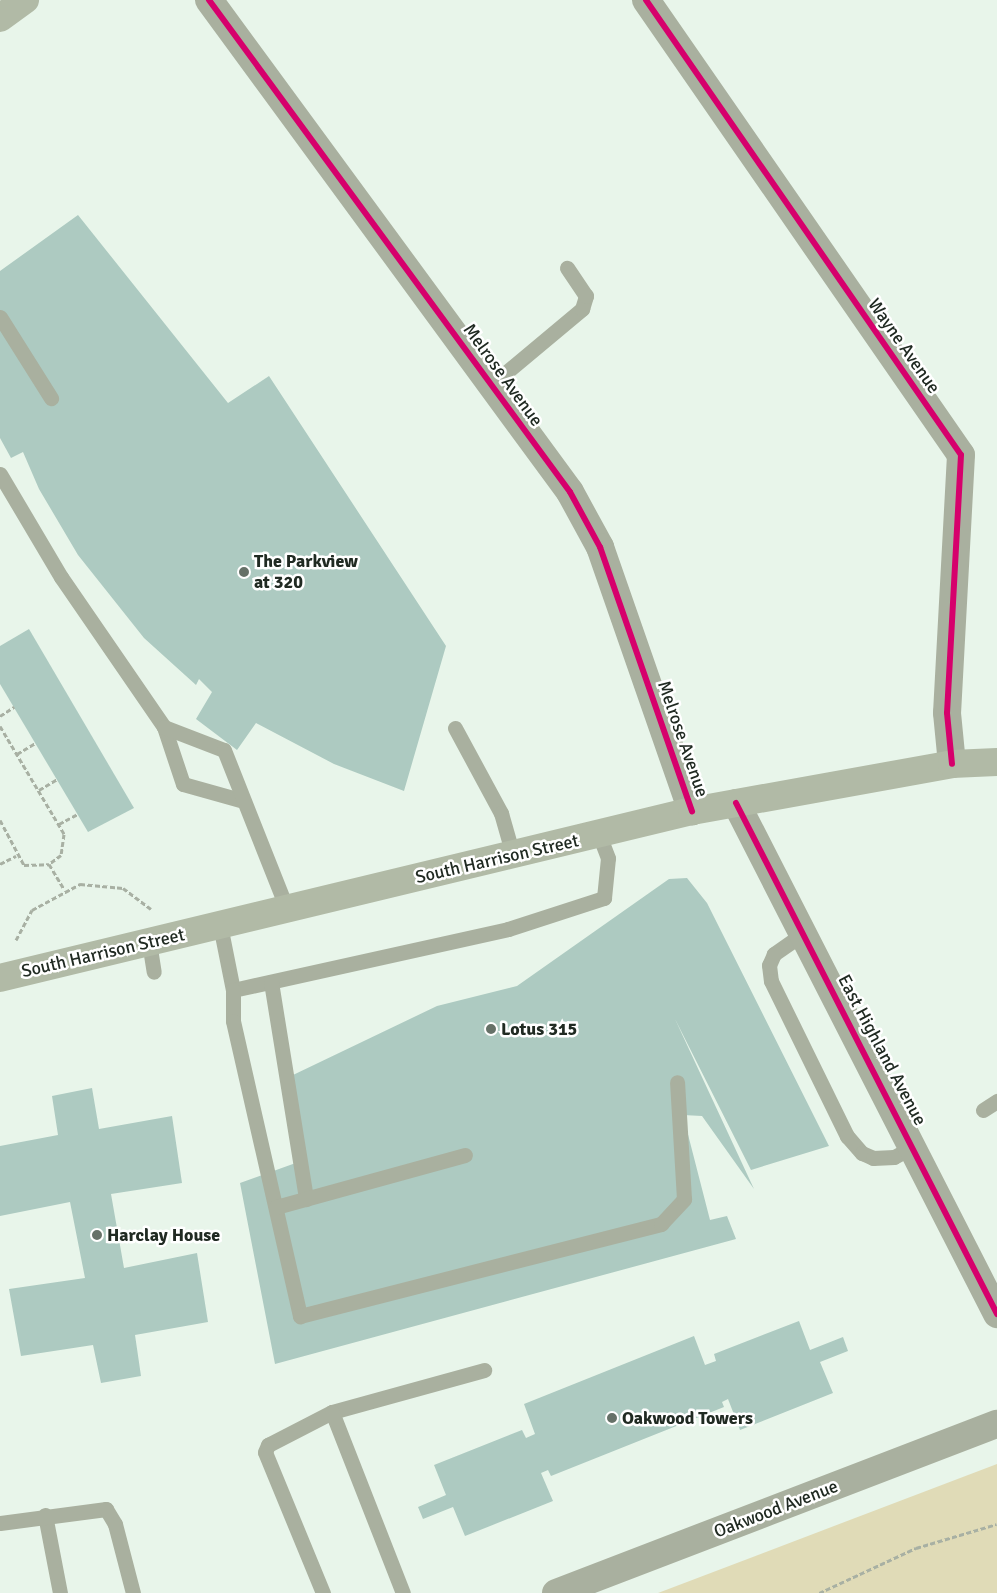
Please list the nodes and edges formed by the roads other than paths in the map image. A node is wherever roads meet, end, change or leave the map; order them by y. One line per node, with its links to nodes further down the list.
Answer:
1 (25, 0): 4 (main road)
2 (209, 0): 7 (street, Melrose Avenue)
3 (646, 0): 13 (street, Wayne Avenue)
4 (0, 18)
5 (567, 268): 7 (lane)
6 (0, 317): 8 (lane)
7 (491, 385): 16 (street, Melrose Avenue)
8 (51, 398)
9 (0, 474): 10 (lane)
10 (164, 727): 14 (lane); 14 (lane)
11 (455, 728): 18 (lane)
12 (997, 762): 13 (main road, South Harrison Street)
13 (952, 764): 15 (main road, South Harrison Street)
14 (244, 801): 19 (lane)
15 (736, 803): 16 (main road, South Harrison Street); 21 (street, East Highland Avenue)
16 (692, 811): 17 (main road, South Harrison Street)
17 (599, 835): 18 (main road, South Harrison Street); 25 (lane)
18 (513, 855): 19 (main road, South Harrison Street)
19 (287, 909): 20 (main road, South Harrison Street)
20 (220, 925): 22 (main road, South Harrison Street); 26 (lane)
21 (804, 933): 30 (street, East Highland Avenue); 30 (lane)
22 (149, 942): 23 (lane); 24 (main road, South Harrison Street)
23 (154, 972)
24 (0, 978)
25 (271, 982): 26 (lane); 32 (lane)
26 (233, 990): 33 (lane)
27 (677, 1082): 33 (lane)
28 (997, 1102): 29 (lane)
29 (983, 1110)
30 (914, 1146): 34 (street, East Highland Avenue)
31 (465, 1155): 32 (lane)
32 (306, 1198): 33 (lane)
33 (276, 1207)
34 (997, 1314)
35 (484, 1370): 36 (lane)
36 (332, 1412): 42 (lane); 43 (lane)
37 (997, 1424): 44 (street, Oakwood Avenue)
38 (45, 1515): 39 (lane); 40 (lane); 41 (lane)
39 (0, 1523)
40 (60, 1593)
41 (134, 1593)
42 (323, 1593)
43 (403, 1593)
44 (556, 1593)

